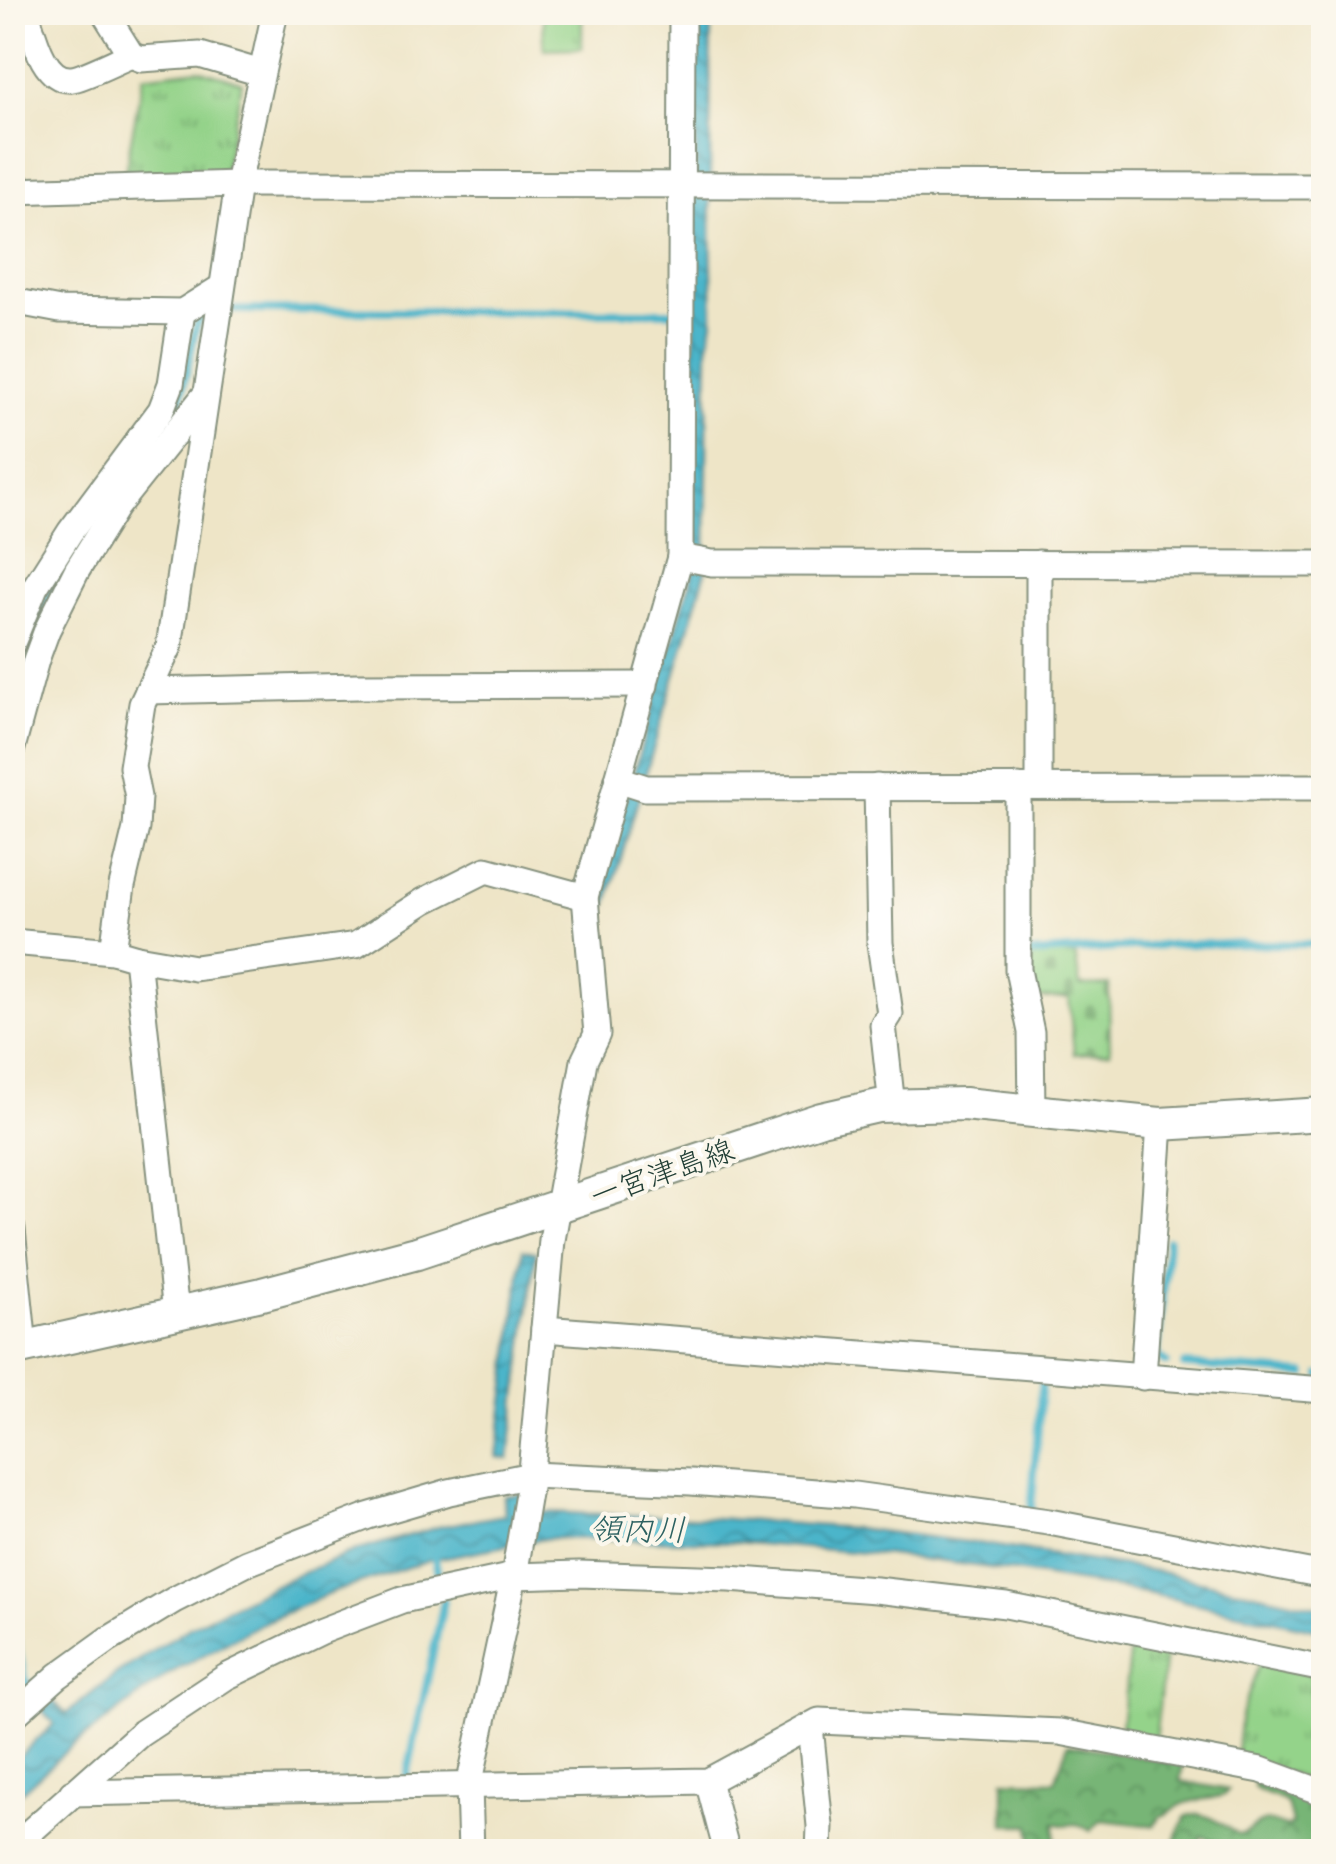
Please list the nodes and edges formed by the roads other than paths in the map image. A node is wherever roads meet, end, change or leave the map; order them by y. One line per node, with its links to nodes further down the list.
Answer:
1 (26, 12): 5 (street)
2 (104, 12): 5 (street)
3 (275, 12): 6 (street)
4 (682, 12): 8 (street)
5 (131, 54): 6 (street)
6 (261, 73): 7 (street)
7 (238, 184): 8 (street); 10 (street); 11 (street)
8 (696, 186): 9 (street); 15 (street)
9 (1324, 186)
10 (12, 190)
11 (222, 287): 13 (street); 14 (street)
12 (12, 301): 13 (street)
13 (182, 312): 18 (street)
14 (206, 394): 19 (street); 21 (street)
15 (693, 559): 16 (street); 20 (street)
16 (1038, 564): 17 (street); 25 (street)
17 (1324, 564)
18 (12, 643)
19 (21, 677): 22 (street)
20 (644, 684): 21 (street); 23 (street)
21 (148, 691): 29 (street)
22 (12, 748)
23 (629, 783): 24 (street); 27 (street)
24 (877, 787): 25 (street); 30 (street)
25 (1028, 787): 26 (street); 32 (street)
26 (1324, 787)
27 (585, 898): 29 (street); 34 (street)
28 (12, 942): 29 (street)
29 (125, 954): 36 (street)
30 (892, 1106): 32 (main road, 一宮津島線); 34 (main road, 一宮津島線)
31 (1322, 1109): 33 (main road, 一宮津島線)
32 (1032, 1111): 33 (main road, 一宮津島線)
33 (1160, 1124): 39 (street)
34 (558, 1208): 36 (main road, 一宮津島線); 37 (street)
35 (12, 1230): 38 (street)
36 (176, 1313): 38 (main road, 一宮津島線)
37 (544, 1329): 39 (street); 41 (street)
38 (18, 1348)
39 (1142, 1378): 40 (street)
40 (1324, 1390)
41 (531, 1479): 42 (street); 43 (street); 45 (street)
42 (514, 1571): 44 (street); 48 (street); 49 (street)
43 (1324, 1575)
44 (1324, 1669)
45 (12, 1717)
46 (810, 1726): 47 (street); 50 (street); 54 (street)
47 (708, 1781): 48 (street); 53 (street)
48 (469, 1786): 49 (street); 52 (street)
49 (72, 1793): 51 (street)
50 (1324, 1793)
51 (12, 1848)
52 (470, 1852)
53 (727, 1852)
54 (819, 1852)

